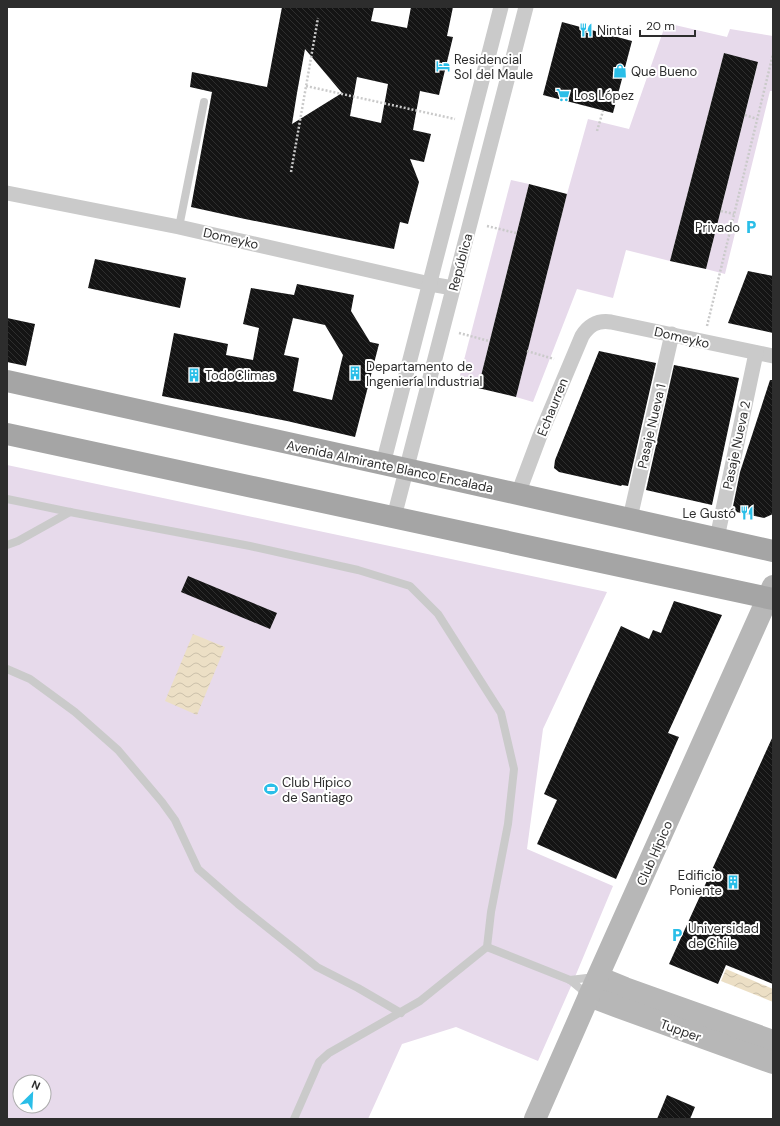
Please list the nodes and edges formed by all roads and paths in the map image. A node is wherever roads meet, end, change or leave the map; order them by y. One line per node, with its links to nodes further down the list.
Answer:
1 (501, 7): 10 (street, República)
2 (526, 7): 20 (street, República)
3 (318, 18): 5 (path)
4 (773, 54): 9 (path)
5 (306, 86): 10 (path); 12 (path)
6 (204, 102): 16 (lane)
7 (603, 111): 11 (path)
8 (745, 115): 9 (path)
9 (757, 119): 15 (path)
10 (472, 122): 19 (street, República)
11 (597, 131)
12 (291, 172)
13 (7, 193): 16 (street, Domeyko)
14 (721, 211): 15 (path)
15 (734, 214): 21 (path)
16 (179, 227): 19 (street, Domeyko)
17 (498, 229): 18 (path)
18 (516, 233)
19 (430, 284): 20 (street, Domeyko); 32 (street, República)
20 (453, 288): 33 (street, República)
21 (709, 319)
22 (592, 325): 23 (street, Domeyko); 34 (street, Echaurren)
23 (672, 334): 27 (street, Domeyko); 38 (street, Pasaje Nueva 1)
24 (470, 336): 25 (path)
25 (489, 341)
26 (527, 351): 29 (path)
27 (756, 353): 28 (street, Domeyko); 39 (street, Pasaje Nueva 2)
28 (773, 356)
29 (550, 358)
30 (7, 381): 32 (main road, Avenida Almirante Blanco Encalada)
31 (7, 434): 37 (main road)
32 (383, 464): 33 (main road, Avenida Almirante Blanco Encalada)
33 (406, 469): 34 (main road, Avenida Almirante Blanco Encalada); 37 (street, República)
34 (518, 494): 38 (main road, Avenida Almirante Blanco Encalada)
35 (7, 499): 36 (lane)
36 (70, 512): 40 (lane); 44 (lane)
37 (394, 517): 42 (main road)
38 (630, 518): 39 (main road, Avenida Almirante Blanco Encalada)
39 (717, 538): 41 (main road, Avenida Almirante Blanco Encalada)
40 (7, 545)
41 (773, 551)
42 (771, 595): 45 (main road, Club Hípico)
43 (7, 669): 48 (lane)
44 (487, 947): 46 (lane); 48 (lane)
45 (598, 976): 46 (lane); 47 (main road, Club Hípico); 49 (main road, Tupper)
46 (570, 980): 47 (lane)
47 (589, 996): 50 (main road, Tupper); 52 (main road, Club Hípico)
48 (400, 1013): 51 (lane)
49 (773, 1041)
50 (773, 1063)
51 (294, 1119)
52 (534, 1119)

